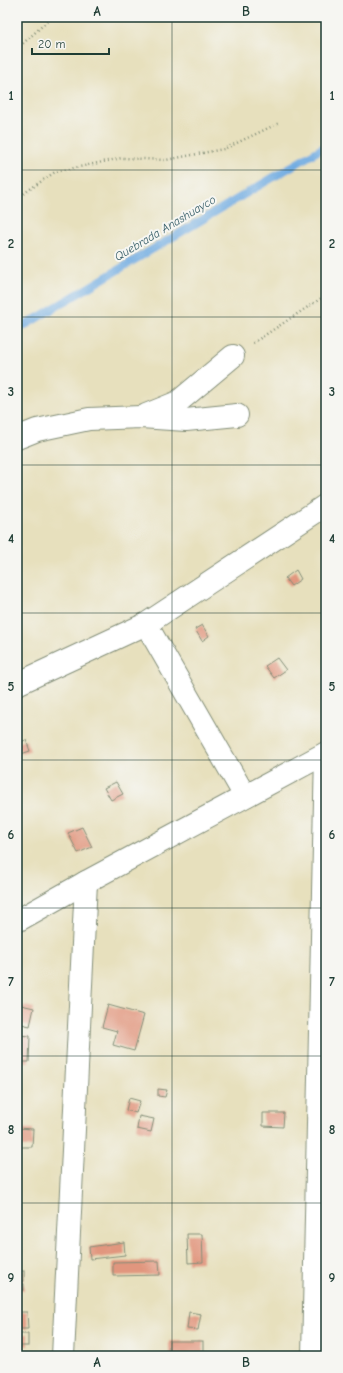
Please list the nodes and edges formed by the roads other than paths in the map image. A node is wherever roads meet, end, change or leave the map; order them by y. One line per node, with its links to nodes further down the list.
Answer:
1 (233, 356): 3 (street)
2 (237, 415): 3 (street)
3 (141, 417): 4 (street)
4 (17, 438)
5 (326, 505): 6 (street)
6 (146, 624): 7 (street); 9 (street)
7 (17, 684)
8 (326, 753): 9 (street); 13 (street)
9 (245, 796): 10 (street)
10 (86, 882): 11 (street); 12 (street)
11 (17, 921)
12 (64, 1356)
13 (313, 1356)

